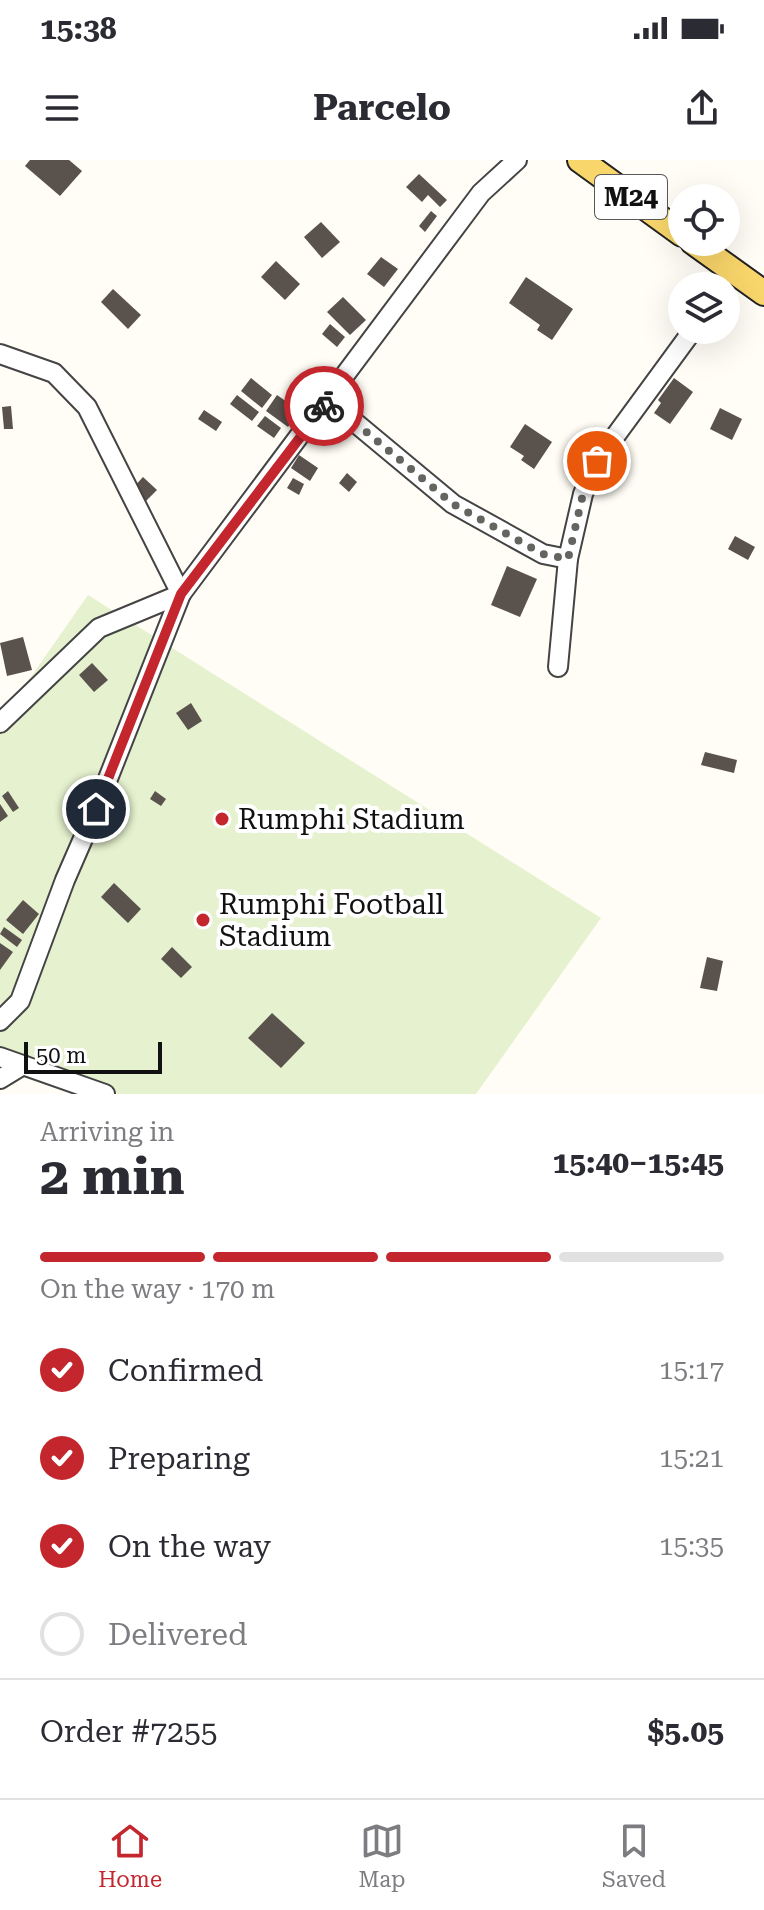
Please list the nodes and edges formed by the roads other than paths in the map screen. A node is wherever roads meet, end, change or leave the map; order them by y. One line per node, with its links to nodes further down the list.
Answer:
1 (517, 160): 10 (street)
2 (580, 160): 3 (main road, M24)
3 (668, 224)
4 (707, 256): 5 (main road, M24)
5 (724, 272)
6 (740, 283): 7 (main road, M24)
7 (764, 293)
8 (683, 344): 11 (street)
9 (0, 354): 12 (street)
10 (328, 400): 11 (street); 12 (street)
11 (568, 559): 13 (street)
12 (181, 594): 14 (street); 15 (street)
13 (558, 667)
14 (0, 723)
15 (0, 1021)
16 (0, 1057): 17 (street)
17 (23, 1065): 18 (street); 19 (street)
18 (0, 1079)
19 (105, 1094)

